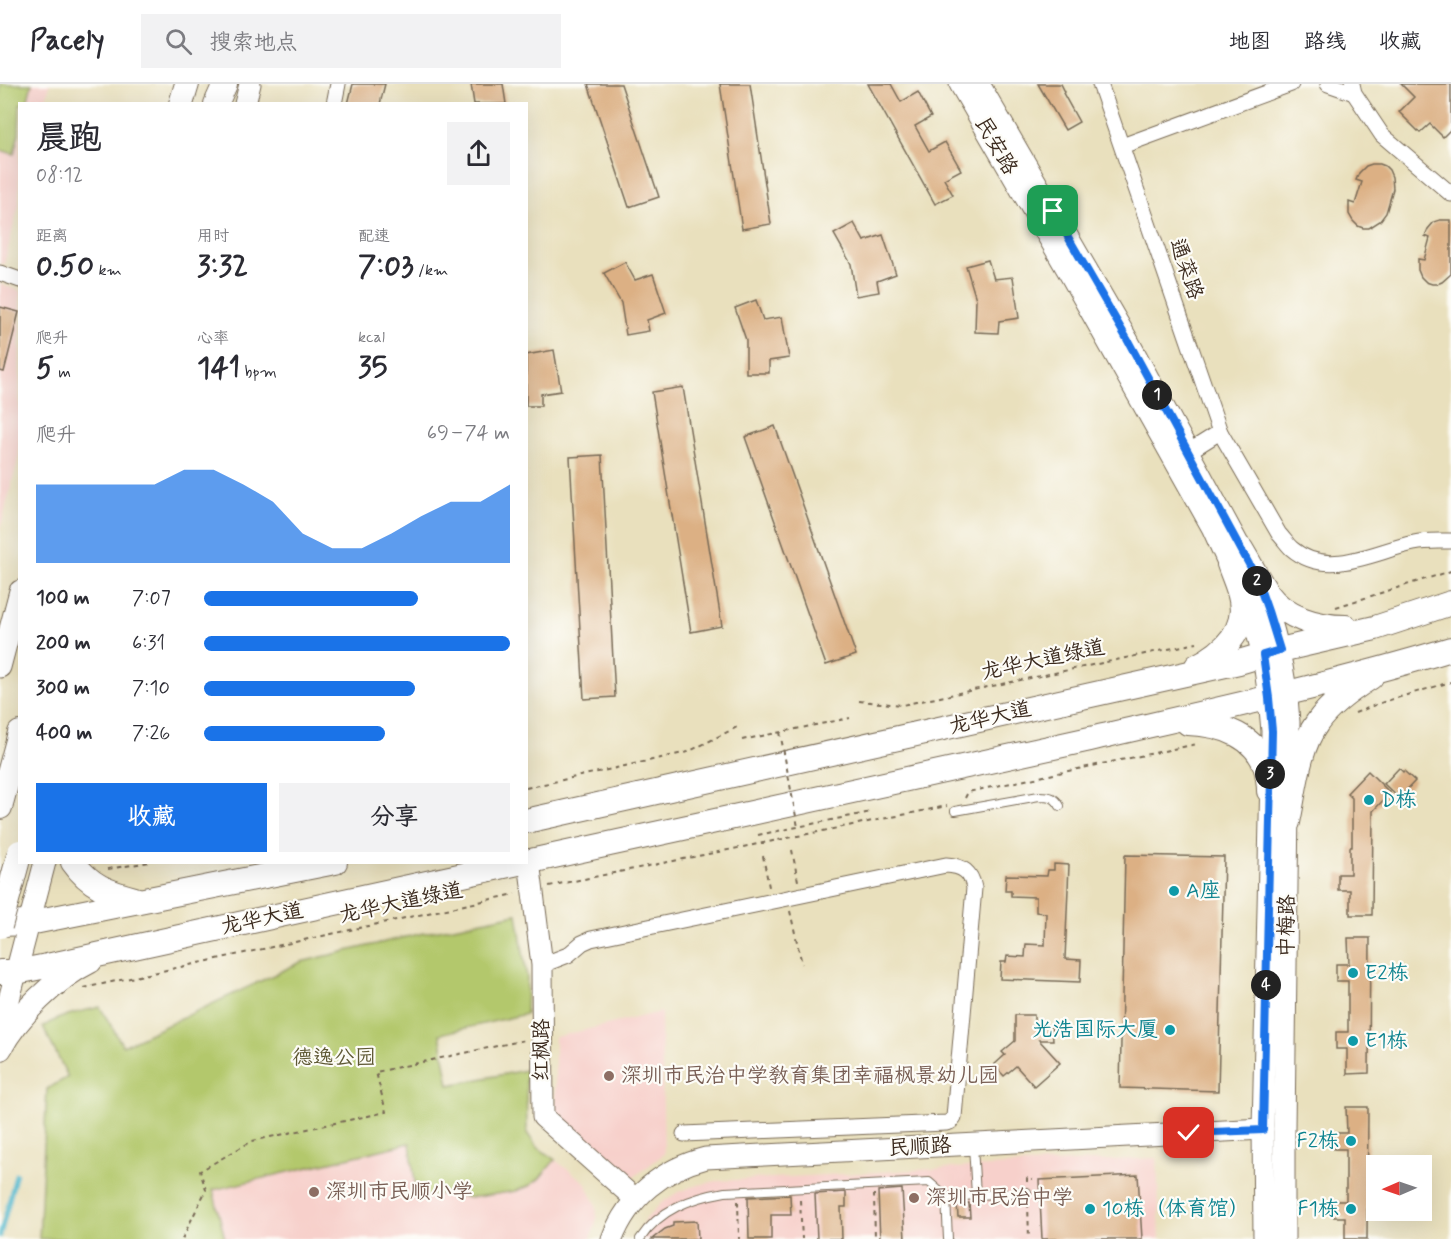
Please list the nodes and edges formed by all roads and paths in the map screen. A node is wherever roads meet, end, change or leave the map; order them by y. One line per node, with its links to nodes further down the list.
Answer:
1 (225, 84): 10 (main road)
2 (250, 84): 11 (main road)
3 (338, 84): 12 (street)
4 (960, 84): 20 (main road, 民安路)
5 (979, 84): 18 (main road, 民安路)
6 (1100, 84): 13 (street, 通菜路)
7 (1291, 84): 13 (street)
8 (1328, 84): 9 (street)
9 (1353, 89): 14 (street)
10 (217, 102)
11 (246, 102)
12 (334, 102)
13 (1122, 146): 17 (street, 通菜路)
14 (1451, 194)
15 (0, 273): 16 (street)
16 (18, 279)
17 (1220, 432): 18 (street); 19 (street, 通菜路)
18 (1188, 452): 20 (main road, 民安路)
19 (1451, 541)
20 (1235, 557): 25 (main road); 28 (main road, 民安路); 31 (main road)
21 (1451, 571): 24 (path)
22 (18, 599): 29 (main road)
23 (1451, 603): 25 (main road, 龙华大道)
24 (1327, 609)
25 (1375, 628): 28 (main road, 龙华大道)
26 (1205, 641): 34 (path, 龙华大道绿道)
27 (1451, 649): 30 (main road, 龙华大道)
28 (1271, 653): 31 (main road, 龙华大道); 33 (main road, 中梅路)
29 (0, 667)
30 (1385, 669): 33 (main road, 龙华大道); 51 (main road)
31 (1176, 676): 50 (main road, 龙华大道)
32 (1451, 682): 35 (path)
33 (1278, 695): 37 (main road, 龙华大道); 44 (main road, 中梅路); 51 (main road, 中梅路)
34 (859, 701)
35 (1348, 715)
36 (850, 718): 39 (path)
37 (1165, 722): 44 (main road); 57 (main road, 龙华大道)
38 (739, 726): 43 (path)
39 (780, 732): 41 (path); 52 (path, bridge)
40 (18, 740): 47 (main road)
41 (742, 740)
42 (1203, 742): 45 (path)
43 (528, 788)
44 (1269, 791): 79 (main road, 中梅路)
45 (962, 802)
46 (1060, 806): 48 (lane)
47 (0, 807)
48 (952, 808): 65 (path)
49 (871, 812): 52 (path)
50 (528, 822)
51 (1288, 822): 99 (main road, 中梅路)
52 (798, 827): 53 (path)
53 (758, 835)
54 (792, 850): 67 (path)
55 (763, 856): 67 (path)
56 (18, 859): 70 (main road, bridge)
57 (528, 862)
58 (44, 864): 69 (main road)
59 (74, 864): 68 (main road)
60 (137, 864): 64 (path)
61 (325, 864): 68 (main road, 龙华大道)
62 (517, 864): 71 (main road, 龙华大道)
63 (526, 864): 73 (main road, 红枫路)
64 (106, 869)
65 (544, 887)
66 (521, 892): 75 (path, 龙华大道绿道)
67 (787, 898): 72 (path); 73 (street); 80 (street)
68 (141, 900): 69 (main road, 龙华大道)
69 (29, 923): 70 (main road, 龙华大道); 74 (main road)
70 (0, 925)
71 (107, 953): 74 (main road, 龙华大道); 78 (main road)
72 (801, 964)
73 (542, 965): 89 (main road, 红枫路)
74 (8, 972): 76 (main road)
75 (82, 988)
76 (0, 1034)
77 (531, 1039): 90 (path)
78 (0, 1048)
79 (1263, 1130): 81 (main road, 民顺路); 98 (main road, 中梅路)
80 (684, 1134)
81 (973, 1144): 87 (lane); 89 (main road, 民顺路)
82 (1033, 1179): 86 (path)
83 (873, 1185): 84 (lane); 88 (lane); 95 (path)
84 (800, 1189): 85 (lane); 94 (path)
85 (737, 1192): 92 (lane); 93 (path)
86 (1027, 1192): 87 (lane); 97 (path)
87 (976, 1195): 88 (lane)
88 (946, 1197): 96 (lane)
89 (635, 1199): 91 (main road, 民顺路)
90 (182, 1239)
91 (612, 1239)
92 (640, 1239)
93 (739, 1239)
94 (802, 1239)
95 (875, 1239)
96 (948, 1239)
97 (1029, 1239)
98 (1263, 1239)
99 (1284, 1239)

